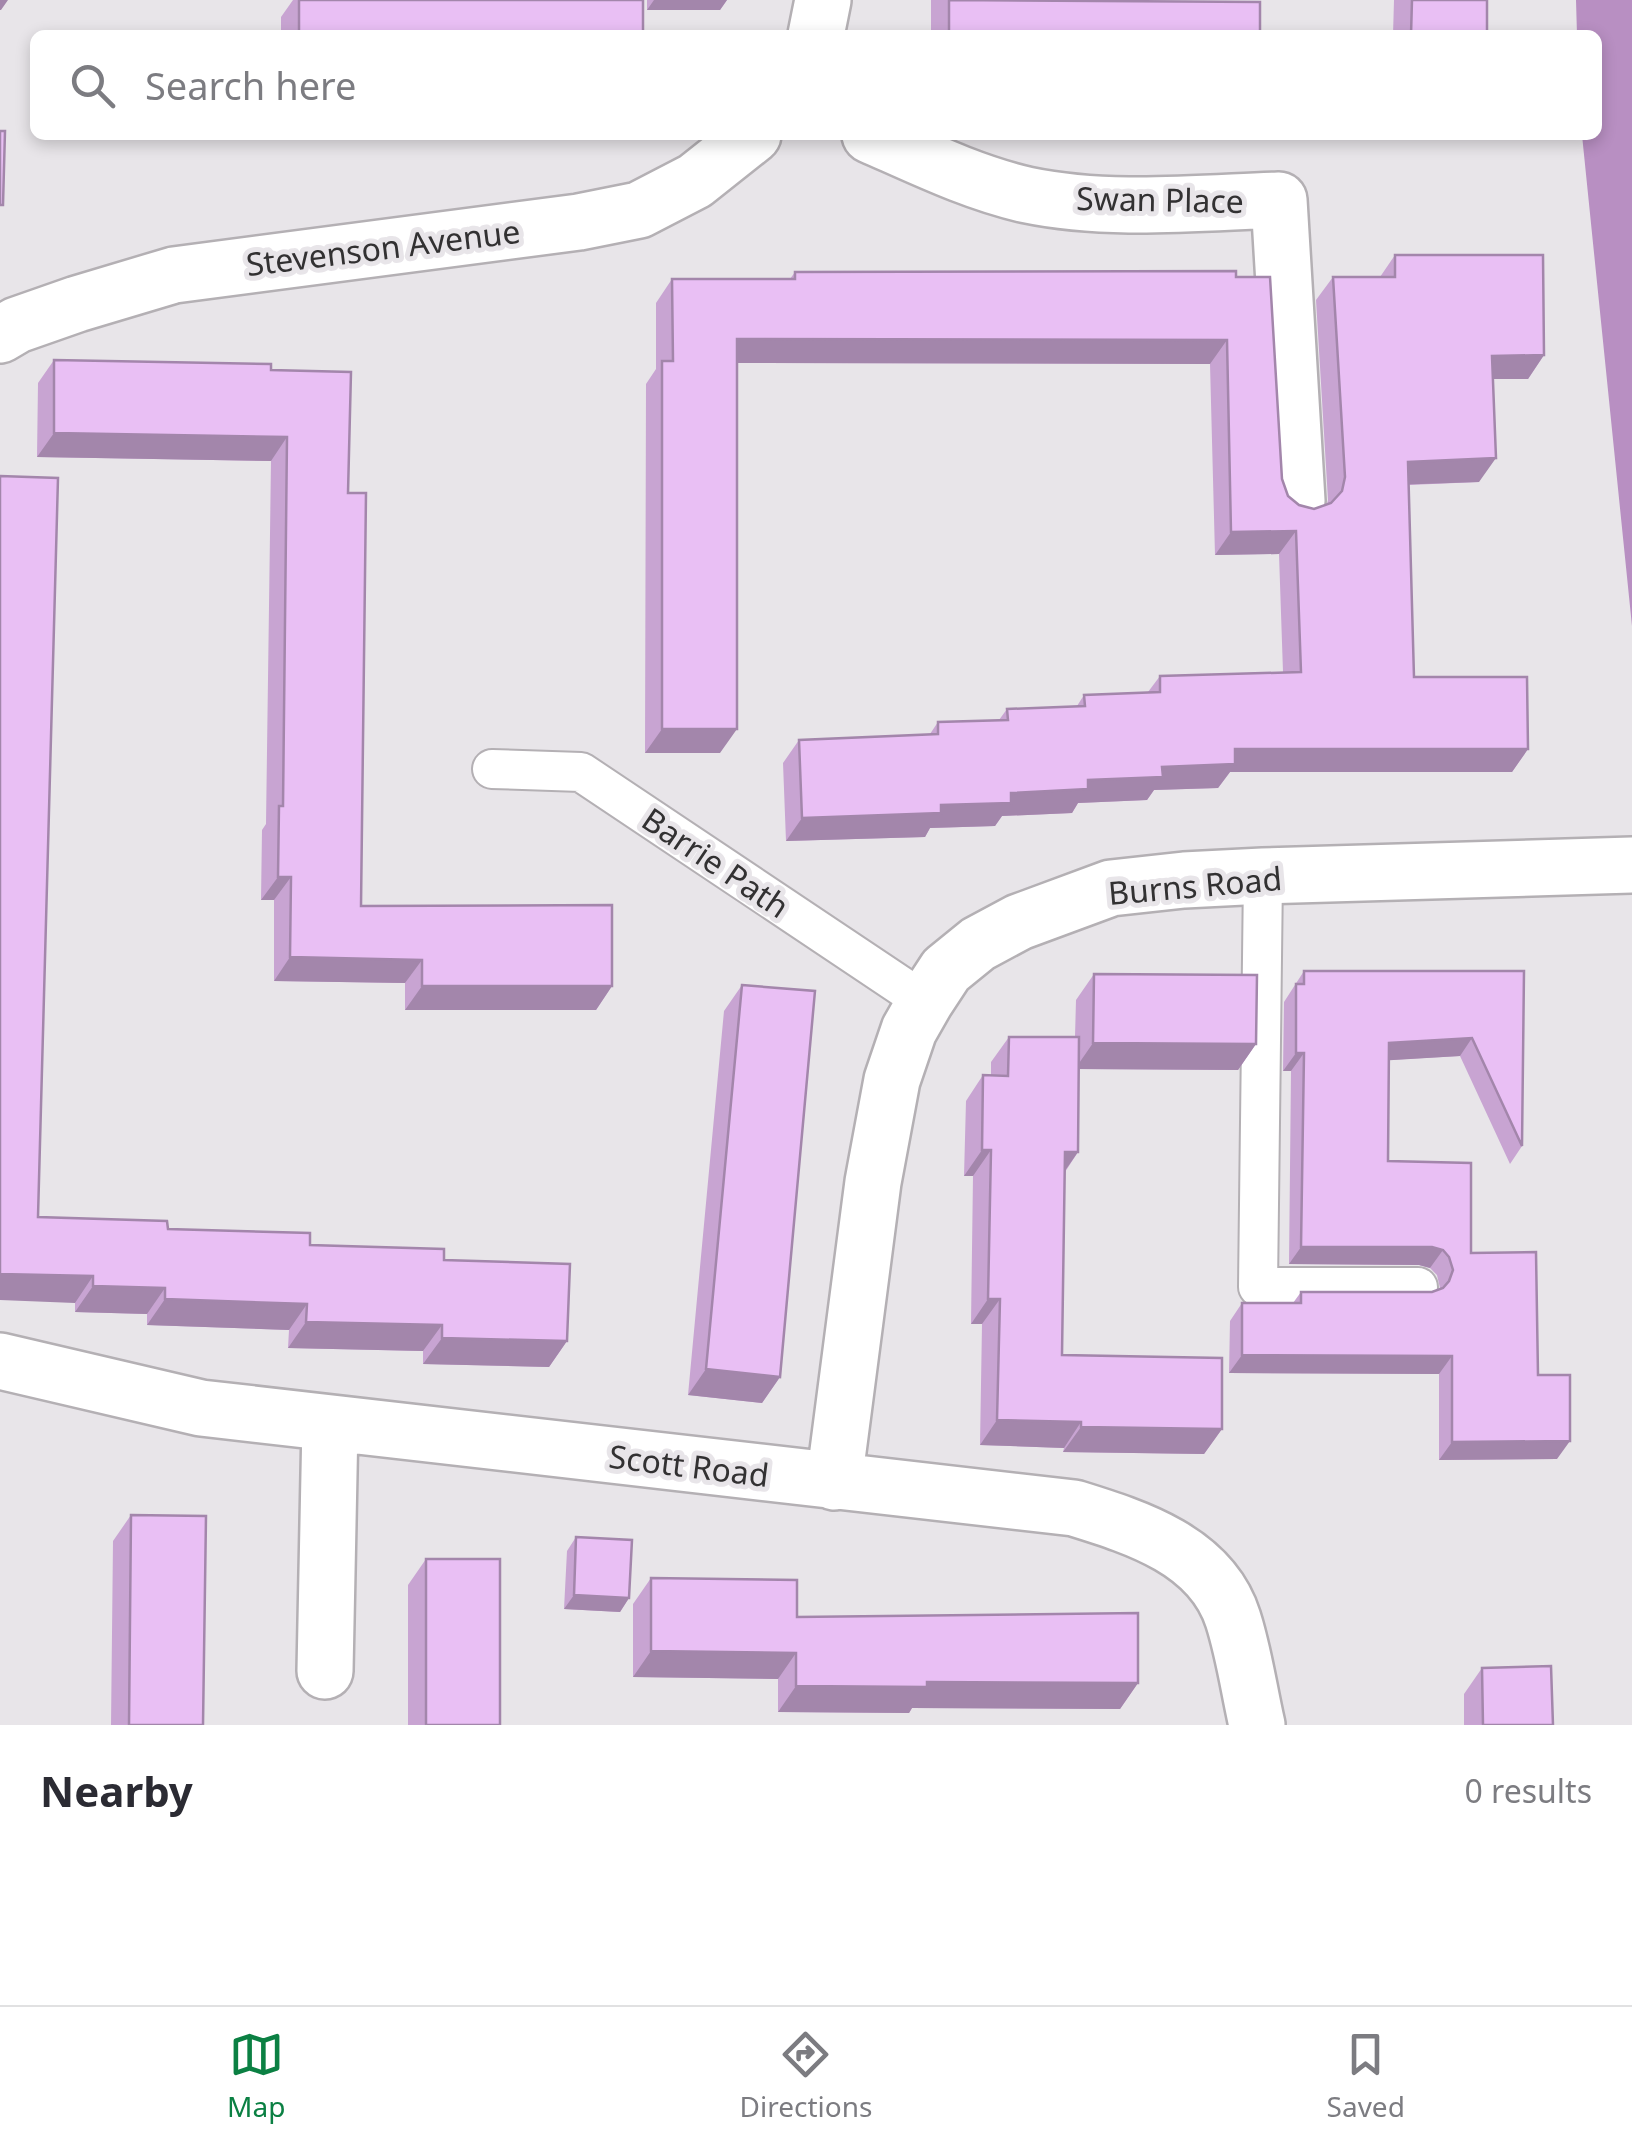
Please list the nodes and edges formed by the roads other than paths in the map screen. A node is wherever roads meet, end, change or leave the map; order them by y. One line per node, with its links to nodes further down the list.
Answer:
1 (823, 0): 2 (street)
2 (817, 30)
3 (747, 140): 5 (street, Stevenson Avenue)
4 (881, 140): 6 (street, Swan Place)
5 (0, 335)
6 (1298, 501)
7 (492, 768): 10 (lane, Barrie Path)
8 (1632, 866): 9 (street, Burns Road)
9 (1263, 876): 10 (street, Burns Road); 11 (lane)
10 (924, 1002): 14 (street, Burns Road)
11 (1418, 1287)
12 (0, 1361): 13 (street, Scott Road)
13 (330, 1424): 14 (street, Scott Road); 15 (street)
14 (834, 1482): 16 (street, Scott Road)
15 (326, 1671)
16 (1257, 1725)

